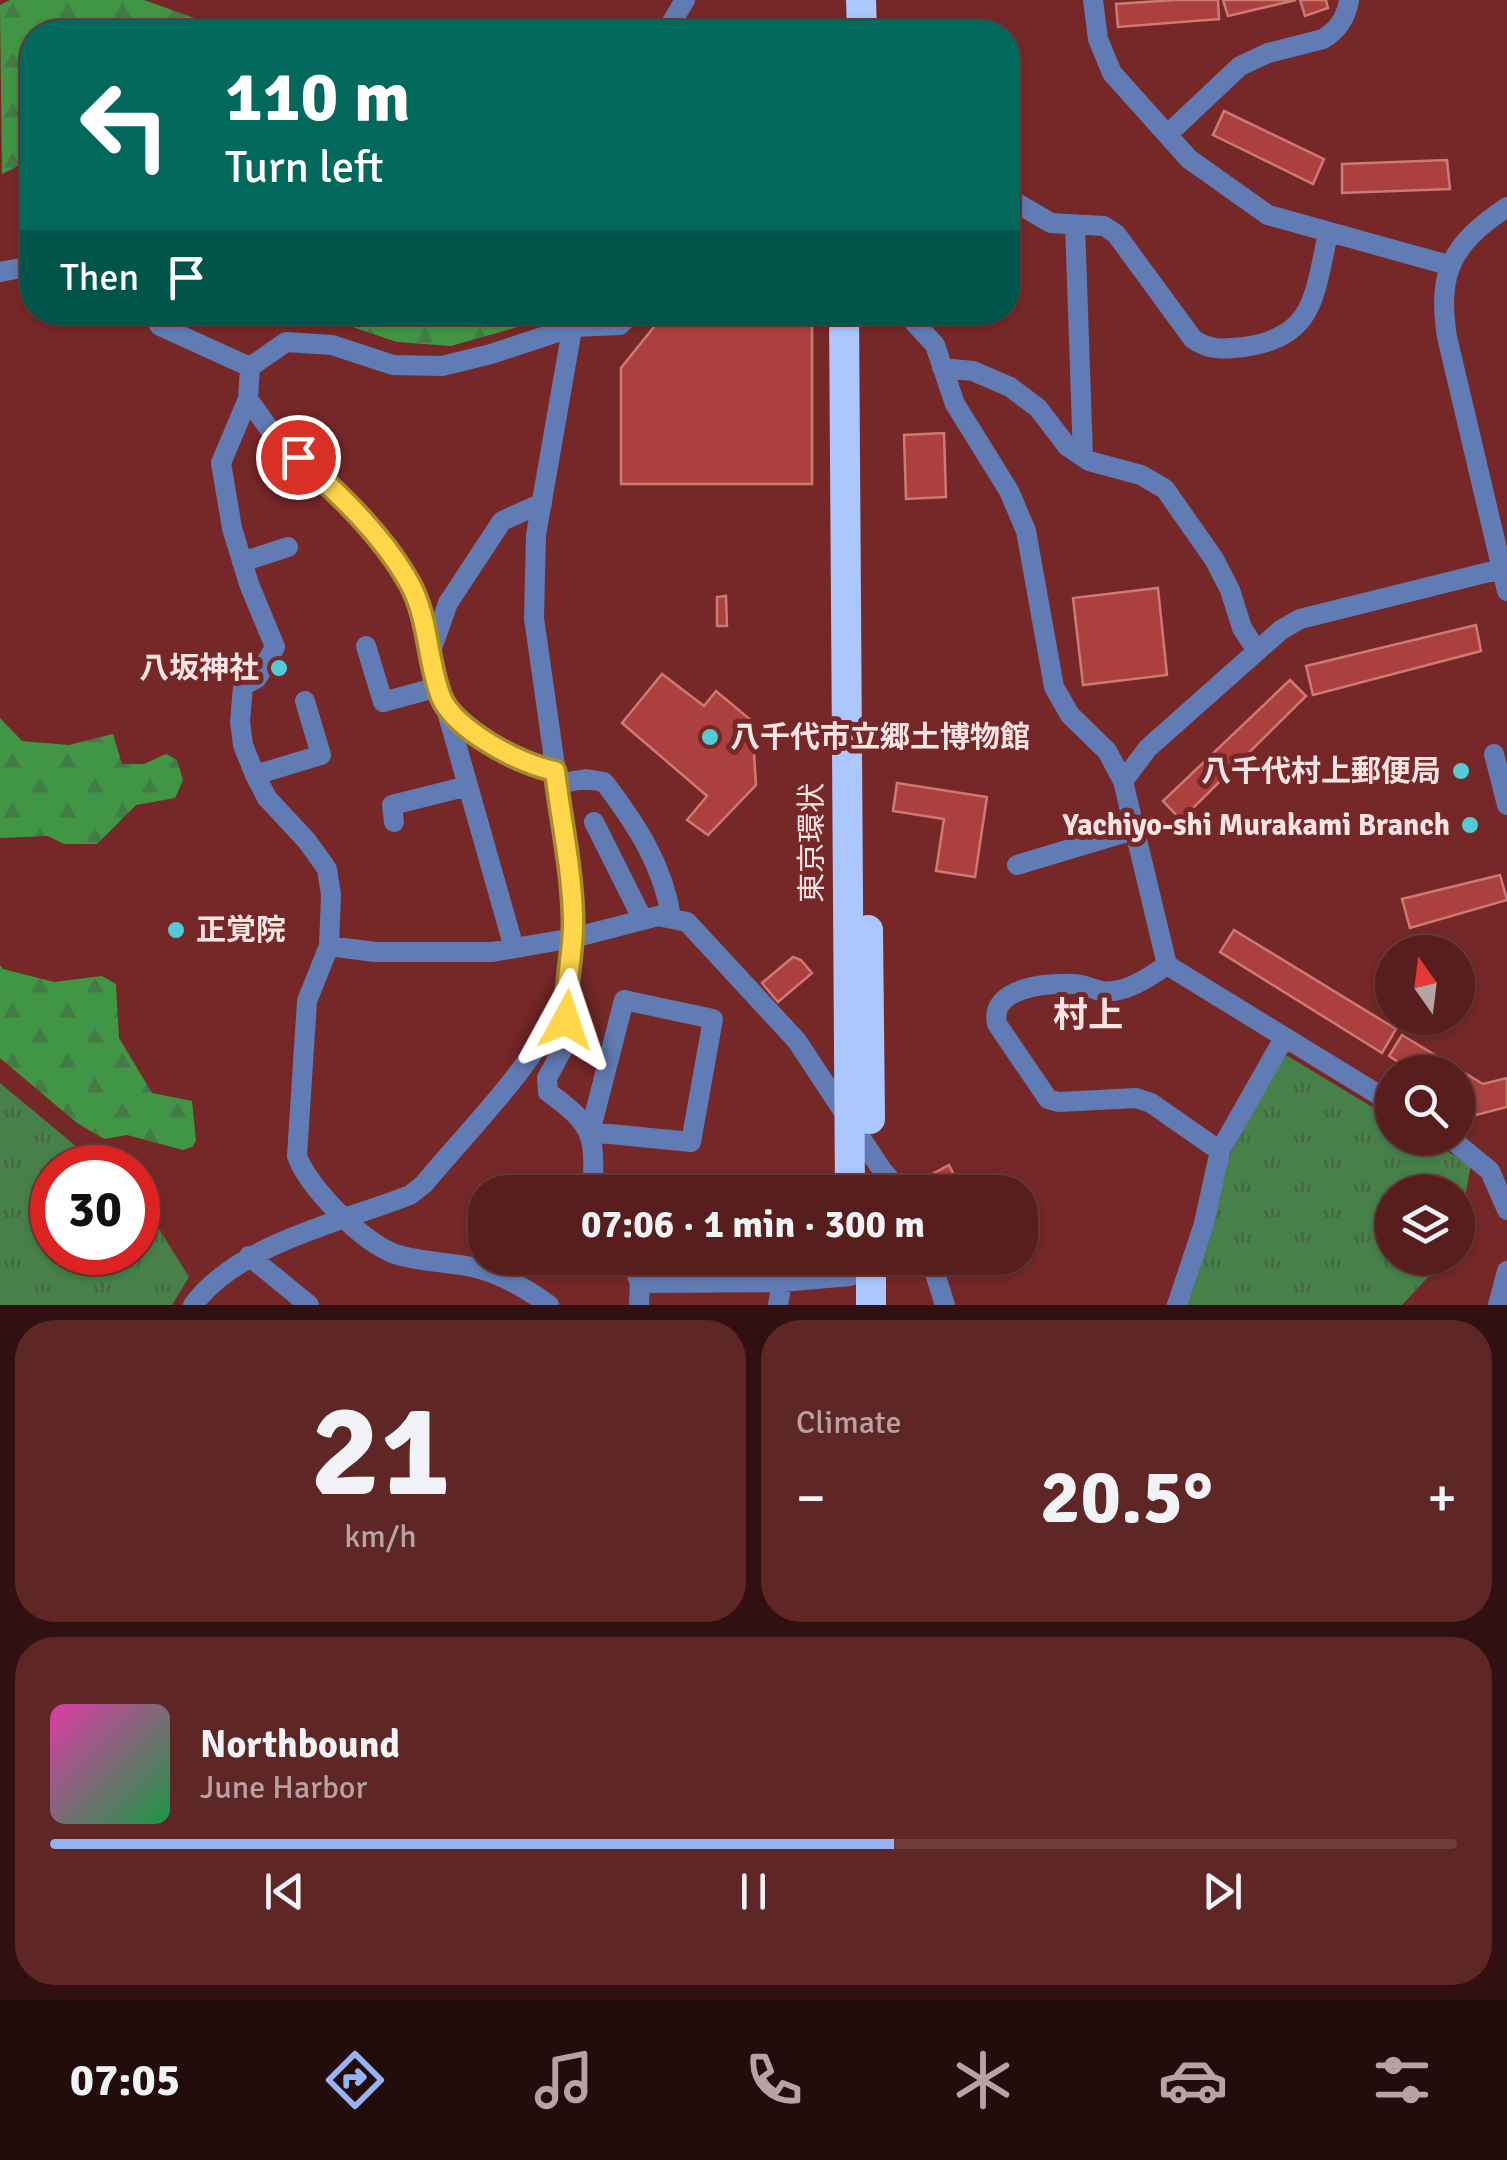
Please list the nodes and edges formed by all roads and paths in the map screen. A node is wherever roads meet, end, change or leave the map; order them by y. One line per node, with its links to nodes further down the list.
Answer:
1 (1093, 0): 3 (street)
2 (1349, 0): 3 (street)
3 (1168, 133): 7 (street)
4 (1020, 205): 6 (street)
5 (1507, 207): 8 (street)
6 (1075, 224): 7 (street); 18 (street)
7 (1328, 234): 8 (street)
8 (1448, 266): 22 (street)
9 (159, 325): 15 (street)
10 (562, 325): 15 (street)
11 (573, 325): 19 (street)
12 (844, 325): 48 (highway, 東京環状)
13 (864, 325): 50 (highway, 東京環状)
14 (916, 325): 16 (street)
15 (250, 367): 17 (street)
16 (942, 368): 18 (street); 32 (street)
17 (248, 399): 21 (street); 26 (street)
18 (1083, 457): 25 (street)
19 (542, 502): 26 (street); 31 (street)
20 (288, 548): 21 (street)
21 (242, 562): 30 (street)
22 (1501, 569): 23 (street); 25 (street)
23 (1507, 592)
24 (366, 646): 27 (street)
25 (1257, 651): 32 (street)
26 (431, 653): 27 (street)
27 (440, 694): 31 (street); 33 (street)
28 (305, 702): 30 (street)
29 (1494, 754): 34 (street)
30 (255, 775): 42 (street)
31 (556, 778): 40 (street); 41 (street)
32 (1123, 780): 37 (street)
33 (468, 786): 35 (street); 43 (street)
34 (1507, 806)
35 (394, 822)
36 (594, 822): 39 (street)
37 (1134, 830): 38 (street); 44 (street)
38 (1017, 865)
39 (642, 918): 40 (street); 41 (street)
40 (672, 918): 48 (street)
41 (573, 938): 43 (street); 45 (street)
42 (329, 946): 43 (street); 58 (street)
43 (514, 948)
44 (1167, 965): 46 (street); 51 (street)
45 (565, 998): 49 (street); 58 (street)
46 (1284, 1038): 47 (street); 51 (street)
47 (1375, 1093)
48 (850, 1121): 50 (street); 54 (highway, 東京環状)
49 (590, 1132): 49 (street); 53 (street)
50 (870, 1150): 55 (highway, 東京環状); 56 (street)
51 (1220, 1151): 74 (street)
52 (1471, 1155): 57 (street)
53 (593, 1175)
54 (850, 1175)
55 (870, 1175)
56 (888, 1175)
57 (1507, 1210)
58 (346, 1220): 59 (street); 67 (street)
59 (249, 1256): 68 (street); 69 (street)
60 (1507, 1271): 75 (street)
61 (637, 1275): 66 (street)
62 (847, 1275): 65 (street)
63 (856, 1275): 72 (highway)
64 (935, 1275): 73 (street)
65 (782, 1282): 66 (street); 71 (street)
66 (640, 1283): 70 (street)
67 (534, 1301)
68 (305, 1304)
69 (193, 1305)
70 (639, 1305)
71 (778, 1305)
72 (871, 1305)
73 (944, 1305)
74 (1177, 1305)
75 (1498, 1305)

